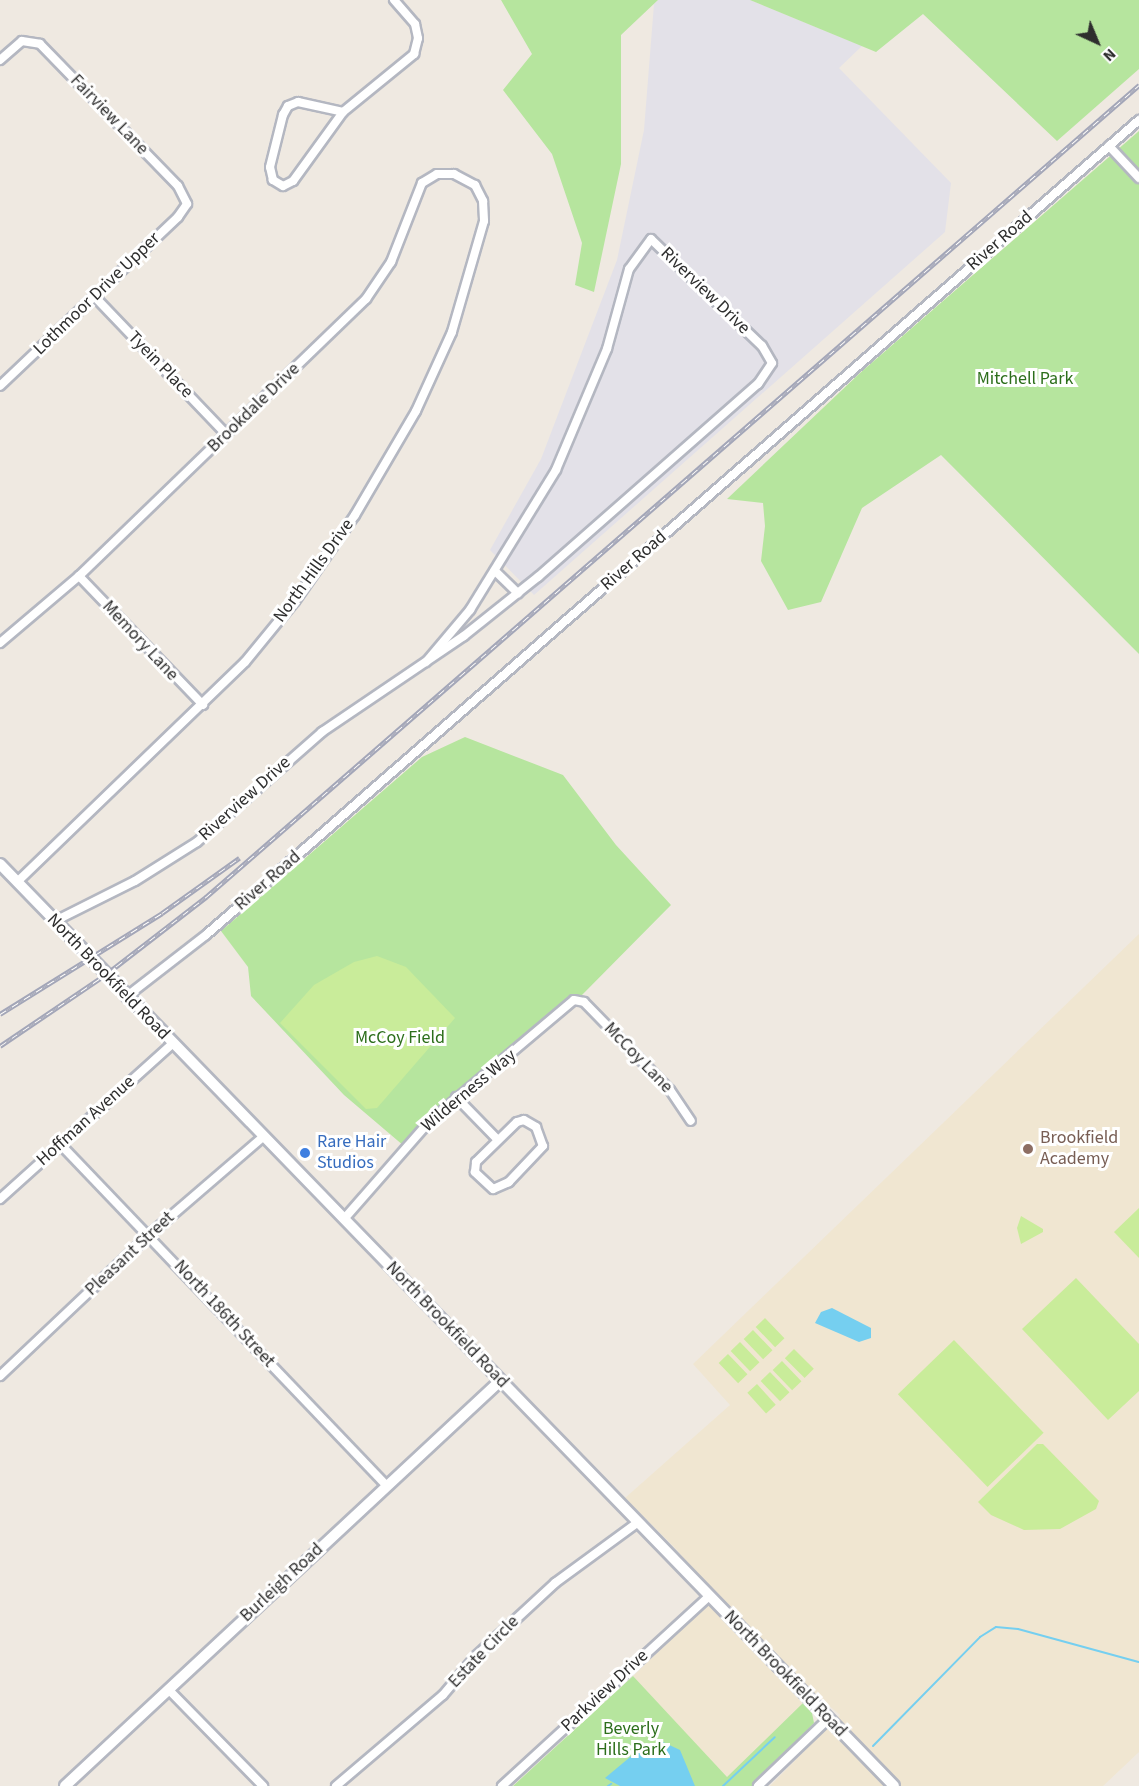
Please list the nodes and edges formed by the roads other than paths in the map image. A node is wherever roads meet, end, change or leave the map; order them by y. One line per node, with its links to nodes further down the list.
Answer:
1 (394, 0): 3 (street)
2 (0, 60): 8 (street, Fairview Lane)
3 (343, 112): 3 (street)
4 (1139, 120): 5 (street, River Road)
5 (1109, 146): 6 (street); 21 (street, River Road)
6 (1139, 178)
7 (475, 185): 11 (street, Brookdale Drive); 17 (street, North Hills Drive)
8 (185, 198): 9 (street, Lothmoor Drive Upper)
9 (94, 296): 10 (street, Lothmoor Drive Upper); 11 (street, Tyein Place)
10 (0, 386)
11 (226, 434): 13 (street, Brookdale Drive)
12 (495, 571): 14 (street); 14 (street, Riverview Drive); 16 (street, Riverview Drive)
13 (79, 576): 15 (street, Brookdale Drive); 17 (street, Memory Lane)
14 (518, 593): 16 (street, Riverview Drive)
15 (0, 643)
16 (426, 662): 20 (street, Riverview Drive)
17 (203, 705): 19 (street, North Hills Drive)
18 (0, 864): 19 (street, North Brookfield Road)
19 (17, 882): 20 (street, North Brookfield Road)
20 (55, 921): 21 (street, North Brookfield Road)
21 (126, 997): 23 (street, North Brookfield Road)
22 (579, 999): 24 (street, Wilderness Way); 25 (street, McCoy Lane)
23 (172, 1044): 26 (street, North Brookfield Road); 28 (street, Hoffman Avenue)
24 (456, 1096): 27 (street); 30 (street, Wilderness Way)
25 (691, 1121)
26 (263, 1137): 30 (street, North Brookfield Road); 31 (street, Pleasant Street)
27 (498, 1140): 27 (street)
28 (60, 1144): 29 (street, Hoffman Avenue); 31 (street, North 186th Street)
29 (0, 1199)
30 (344, 1219): 33 (street, North Brookfield Road)
31 (149, 1235): 32 (street, Pleasant Street); 34 (street, North 186th Street)
32 (0, 1376)
33 (500, 1381): 34 (street, Burleigh Road); 35 (street, North Brookfield Road)
34 (387, 1486): 37 (street, Burleigh Road)
35 (637, 1523): 36 (street, North Brookfield Road); 41 (street, Estate Circle)
36 (709, 1596): 38 (street, North Brookfield Road); 42 (street, Parkview Drive)
37 (168, 1689): 39 (street, Burleigh Road); 40 (street)
38 (828, 1719): 43 (street); 44 (street, North Brookfield Road)
39 (64, 1786)
40 (263, 1786)
41 (336, 1786)
42 (502, 1786)
43 (758, 1786)
44 (894, 1786)

